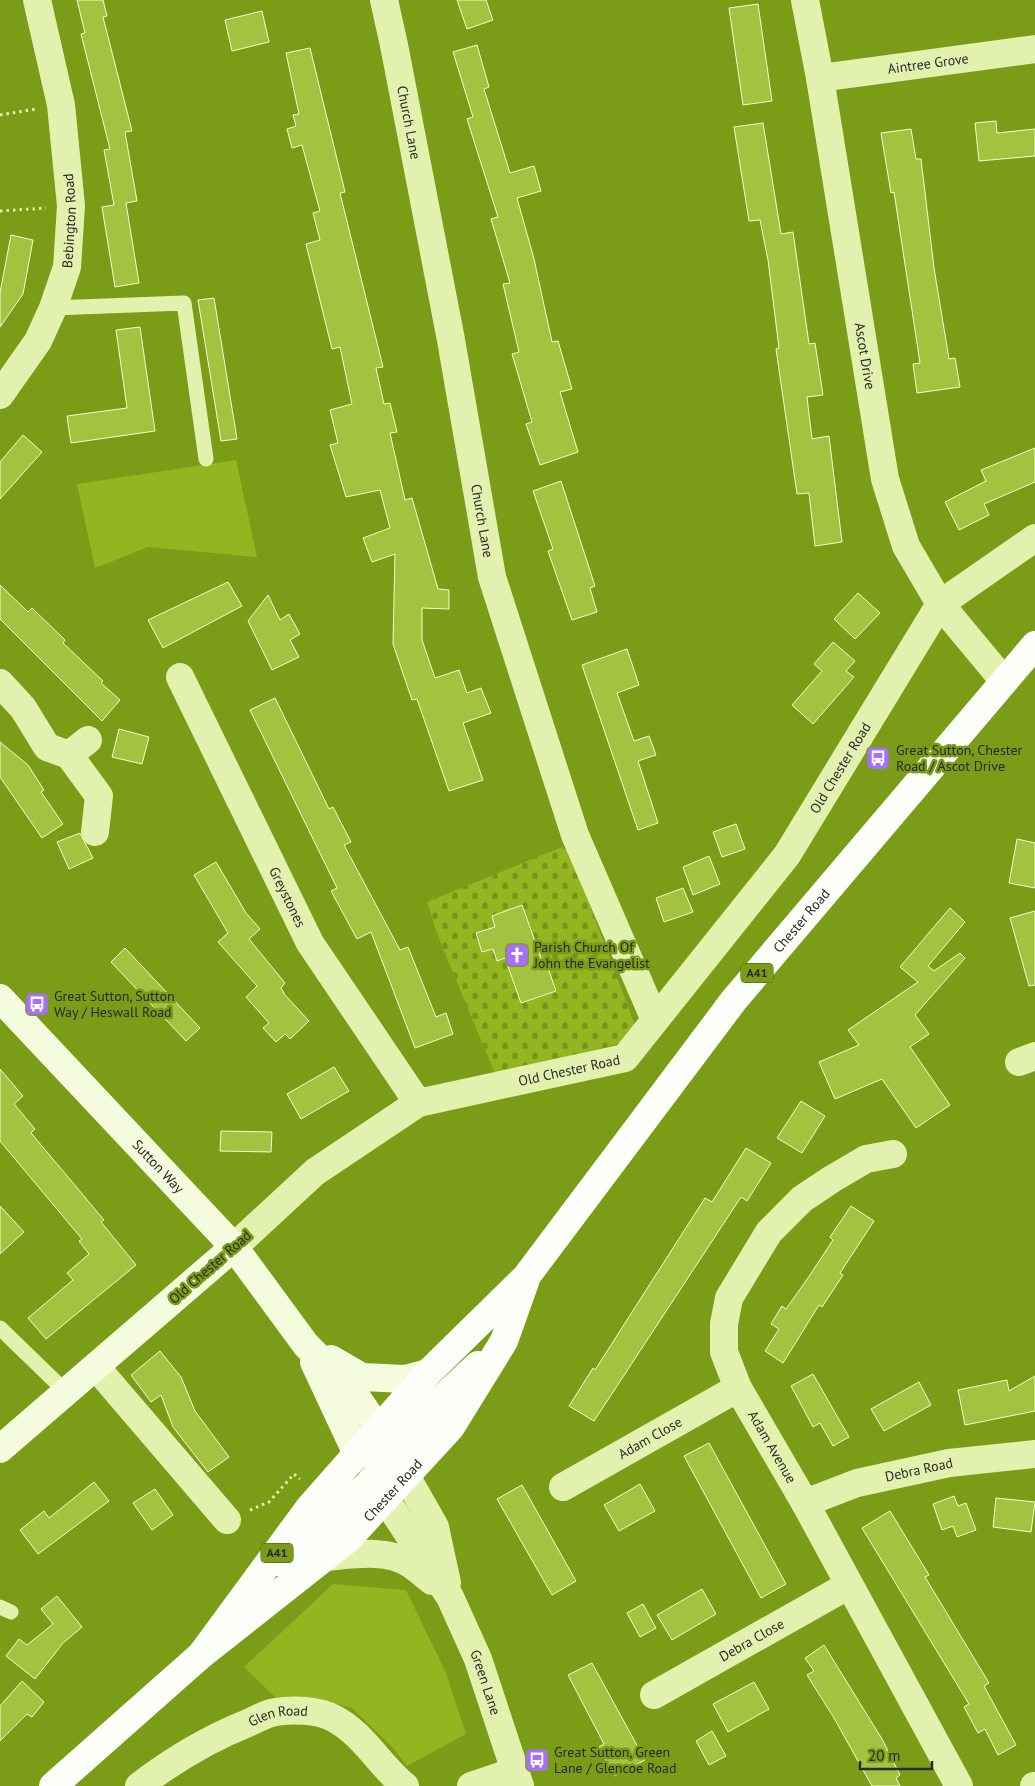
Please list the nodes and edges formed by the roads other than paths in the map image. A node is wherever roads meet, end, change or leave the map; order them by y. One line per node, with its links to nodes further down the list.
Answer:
1 (37, 0): 6 (street, Bebington Road)
2 (384, 0): 17 (street, Church Lane)
3 (805, 0): 5 (street, Ascot Drive)
4 (1035, 49): 5 (street, Aintree Grove)
5 (820, 78): 10 (street, Ascot Drive)
6 (53, 308): 7 (street, Bebington Road); 8 (lane)
7 (0, 395)
8 (206, 459)
9 (1035, 538): 10 (street, Old Chester Road)
10 (940, 604): 13 (street, Ascot Drive); 17 (street, Old Chester Road)
11 (1035, 645): 13 (main road, Chester Road / A41)
12 (180, 677): 18 (street, Greystones)
13 (1004, 680): 21 (main road, Chester Road / A41)
14 (0, 682): 15 (street)
15 (95, 832)
16 (4, 1010): 20 (main road, Sutton Way)
17 (655, 1020): 18 (street, Old Chester Road)
18 (418, 1103): 20 (street, Old Chester Road)
19 (893, 1154): 27 (street, Adam Avenue)
20 (234, 1247): 24 (main road, Sutton Way); 25 (main road, Old Chester Road)
21 (526, 1278): 23 (main road, Chester Road / A41); 26 (main road, Chester Road / A41)
22 (0, 1328): 28 (lane)
23 (504, 1341): 31 (main road, A41); 34 (main road, Chester Road / A41)
24 (306, 1345): 26 (main road, Sutton Way); 29 (main road, Sutton Way); 32 (main road, Sutton Way)
25 (96, 1367): 28 (main road, Old Chester Road); 38 (street)
26 (428, 1373): 29 (main road, Chester Road / A41)
27 (738, 1388): 35 (street, Adam Close); 37 (street, Adam Avenue)
28 (66, 1392): 30 (main road, Old Chester Road)
29 (378, 1429): 31 (main road, Sutton Way); 32 (main road, Chester Road / A41)
30 (0, 1449)
31 (394, 1452): 32 (main road); 34 (main road, Sutton Way)
32 (357, 1454): 36 (street, Green Lane); 41 (main road, Chester Road / A41)
33 (1035, 1454): 37 (street, Debra Road)
34 (406, 1476): 36 (main road, Chester Road / A41); 42 (street, Green Lane)
35 (563, 1487)
36 (379, 1489): 39 (main road, Chester Road / A41); 41 (main road, A41); 42 (street, Green Lane)
37 (806, 1503): 40 (street, Adam Avenue)
38 (227, 1520)
39 (325, 1557): 42 (street, Green Lane); 43 (main road, Chester Road / A41)
40 (849, 1585): 44 (street, Debra Close); 50 (street, Adam Avenue)
41 (244, 1597): 43 (main road, Chester Road / A41)
42 (450, 1597): 45 (street, Green Lane)
43 (201, 1655): 46 (main road, Chester Road / A41)
44 (654, 1695)
45 (517, 1779): 49 (street, Green Lane)
46 (53, 1786)
47 (139, 1786): 48 (street, Glen Road)
48 (406, 1786)
49 (471, 1786)
50 (959, 1786)

